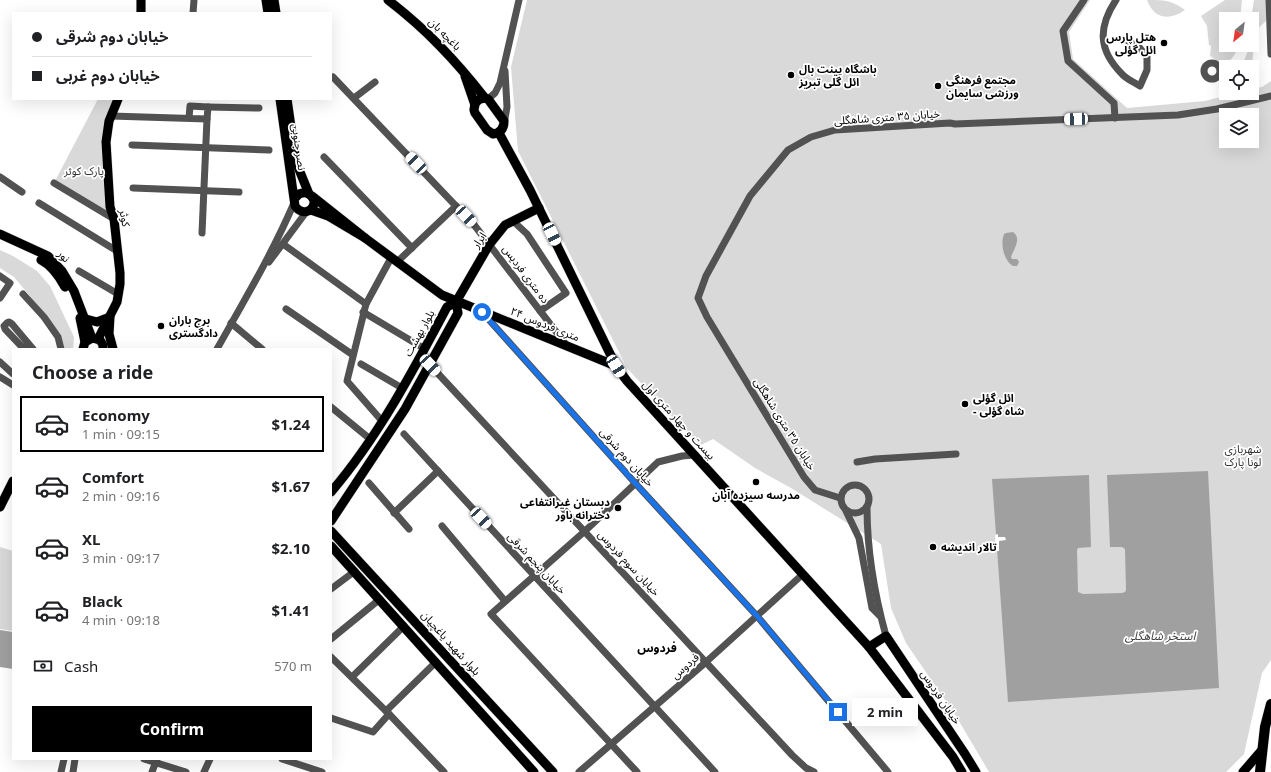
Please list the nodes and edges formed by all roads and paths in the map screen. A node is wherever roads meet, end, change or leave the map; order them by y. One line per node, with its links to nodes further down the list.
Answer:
1 (141, 0): 10 (main road)
2 (194, 0): 11 (street)
3 (266, 0): 12 (main road)
4 (274, 0): 13 (main road)
5 (388, 0): 17 (main road, باغچه بان)
6 (519, 0): 16 (street)
7 (1084, 0): 32 (street)
8 (1116, 0): 14 (street)
9 (1269, 0): 15 (street)
10 (140, 12)
11 (193, 12)
12 (268, 12)
13 (276, 12)
14 (1128, 41)
15 (1271, 54)
16 (504, 65): 22 (street); 34 (street)
17 (464, 71): 22 (main road, باغچه بان); 27 (main road)
18 (333, 77): 21 (street, ده متری فردیس)
19 (375, 82): 21 (street)
20 (1271, 96): 32 (street, خیابان ۳۵ متری شاهگلی)
21 (354, 98): 48 (street, ده متری فردیس)
22 (487, 98): 27 (main road); 34 (main road, بیست و چهار متری اول)
23 (118, 100): 30 (main road, کوثر)
24 (280, 100): 46 (main road, نصر جنوبی)
25 (287, 100): 45 (main road, نصر جنوبی)
26 (190, 103): 28 (street); 31 (street)
27 (474, 105): 34 (main road)
28 (208, 107): 29 (street); 33 (street)
29 (259, 108)
30 (111, 116): 31 (street); 51 (main road, کوثر)
31 (190, 118): 33 (street)
32 (1115, 118): 108 (street, خیابان ۳۵ متری شاهگلی)
33 (208, 119): 36 (street)
34 (501, 129): 49 (main road, بیست و چهار متری اول)
35 (132, 145): 36 (street)
36 (206, 148): 37 (street); 42 (street)
37 (269, 150)
38 (324, 157): 59 (street)
39 (0, 177): 43 (street)
40 (54, 183): 51 (street)
41 (133, 188): 42 (street)
42 (204, 191): 44 (street); 53 (street)
43 (22, 192)
44 (240, 192)
45 (311, 195): 46 (main road); 50 (main road); 55 (main road, ۲۴ متری فردوس)
46 (294, 201): 50 (main road); 64 (street)
47 (39, 203): 60 (street)
48 (456, 206): 58 (street, ده متری فردیس); 59 (street)
49 (539, 208): 52 (main road, ابرار); 91 (main road, بیست و چهار متری اول)
50 (309, 211): 55 (main road, ۲۴ متری فردوس); 57 (street)
51 (114, 219): 60 (main road, کوثر)
52 (513, 221): 58 (main road, ابرار); 71 (street)
53 (202, 233)
54 (0, 234): 75 (main road, نور)
55 (365, 238): 61 (main road, ۲۴ متری فردوس)
56 (0, 240): 75 (main road, نور)
57 (283, 244): 64 (street); 69 (street)
58 (490, 245): 68 (main road, ابرار); 71 (street, ده متری فردیس)
59 (412, 248): 61 (street)
60 (117, 251): 66 (main road, کوثر)
61 (394, 260): 68 (main road, ۲۴ متری فردوس); 69 (street)
62 (79, 271): 66 (street)
63 (0, 276): 67 (street)
64 (257, 278): 76 (street)
65 (23, 294): 81 (street)
66 (118, 294): 74 (main road, کوثر)
67 (0, 298)
68 (456, 302): 73 (main road, ۲۴ متری فردوس); 86 (main road, بلوار بهشت); 90 (main road)
69 (366, 304): 72 (street)
70 (286, 309): 87 (street)
71 (540, 311): 78 (street, ده متری فردیس)
72 (363, 312): 86 (street); 87 (street)
73 (482, 312): 78 (main road, ۲۴ متری فردوس); 106 (street, خیابان دوم شرقی)
74 (110, 317): 75 (main road); 77 (main road, کوثر); 83 (main road)
75 (83, 320): 77 (main road)
76 (231, 323): 84 (street); 85 (street)
77 (87, 344): 82 (main road)
78 (567, 346): 91 (main road, ۲۴ متری فردوس)
79 (23, 348): 80 (street)
80 (32, 348)
81 (61, 348)
82 (104, 348)
83 (113, 348)
84 (218, 348)
85 (261, 348)
86 (425, 349): 95 (main road, بلوار بهشت)
87 (353, 355): 97 (street)
88 (0, 362): 92 (street)
89 (361, 364): 95 (street)
90 (430, 365): 113 (main road); 117 (street, خیابان سوم فردوس)
91 (616, 366): 101 (main road, بیست و چهار متری اول)
92 (12, 373)
93 (0, 377): 94 (street)
94 (12, 384)
95 (402, 388): 97 (main road, بلوار بهشت)
96 (332, 408): 99 (street)
97 (382, 421): 99 (main road, بلوار بهشت)
98 (404, 434): 103 (street, خیابان پنجم شرقی)
99 (370, 439): 107 (main road, بلوار بهشت)
100 (956, 454): 102 (street)
101 (694, 455): 106 (street); 120 (main road, بیست و چهار متری اول)
102 (857, 462)
103 (438, 471): 112 (street); 121 (street, خیابان پنجم شرقی)
104 (12, 483): 109 (main road)
105 (369, 484): 112 (street)
106 (636, 484): 117 (street); 125 (street, خیابان دوم شرقی)
107 (332, 491)
108 (840, 498): 110 (street); 111 (street)
109 (0, 507)
110 (867, 507): 111 (street); 126 (street)
111 (846, 511): 126 (street)
112 (394, 513): 115 (street)
113 (332, 518)
114 (442, 526): 124 (street)
115 (409, 529)
116 (332, 531): 138 (main road, بلوار شهید یاغچیان)
117 (585, 531): 121 (street); 133 (street, خیابان سوم فردوس)
118 (332, 547): 119 (main road)
119 (355, 571): 122 (street); 123 (main road)
120 (803, 574): 125 (street, فردوس); 130 (main road, بیست و چهار متری اول)
121 (534, 576): 124 (street); 136 (street, خیابان پنجم شرقی)
122 (332, 588)
123 (380, 599): 127 (main road); 129 (street)
124 (505, 601): 141 (street)
125 (757, 616): 133 (street, فردوس); 162 (street, خیابان دوم شرقی)
126 (880, 616): 128 (street)
127 (404, 626): 132 (main road); 134 (street)
128 (886, 636): 130 (main road); 164 (main road, خیابان فردوس)
129 (332, 638)
130 (869, 647): 163 (main road)
131 (332, 658): 134 (street)
132 (436, 662): 137 (street); 140 (main road)
133 (706, 662): 136 (street, فردوس); 148 (street, خیابان سوم فردوس)
134 (352, 677): 137 (street)
135 (1271, 704): 142 (highway)
136 (654, 707): 141 (street, فردوس); 160 (street, خیابان پنجم شرقی)
137 (388, 712): 139 (street); 155 (street)
138 (502, 717): 140 (main road); 157 (main road, بلوار شهید یاغچیان)
139 (332, 718)
140 (493, 726): 156 (main road)
141 (611, 744): 158 (street, فردوس); 159 (street)
142 (1262, 750): 165 (main road); 166 (highway)
143 (64, 760): 149 (street)
144 (76, 760): 150 (street)
145 (210, 760): 153 (street)
146 (285, 760): 154 (street)
147 (156, 761): 151 (street); 152 (street)
148 (806, 770): 161 (street, خیابان سوم فردوس)
149 (61, 772)
150 (73, 772)
151 (152, 772)
152 (186, 772)
153 (204, 772)
154 (322, 772)
155 (444, 772)
156 (534, 772)
157 (553, 772)
158 (579, 772)
159 (637, 772)
160 (714, 772)
161 (814, 772)
162 (888, 772)
163 (962, 772)
164 (976, 772)
165 (1243, 772)
166 (1260, 772)

